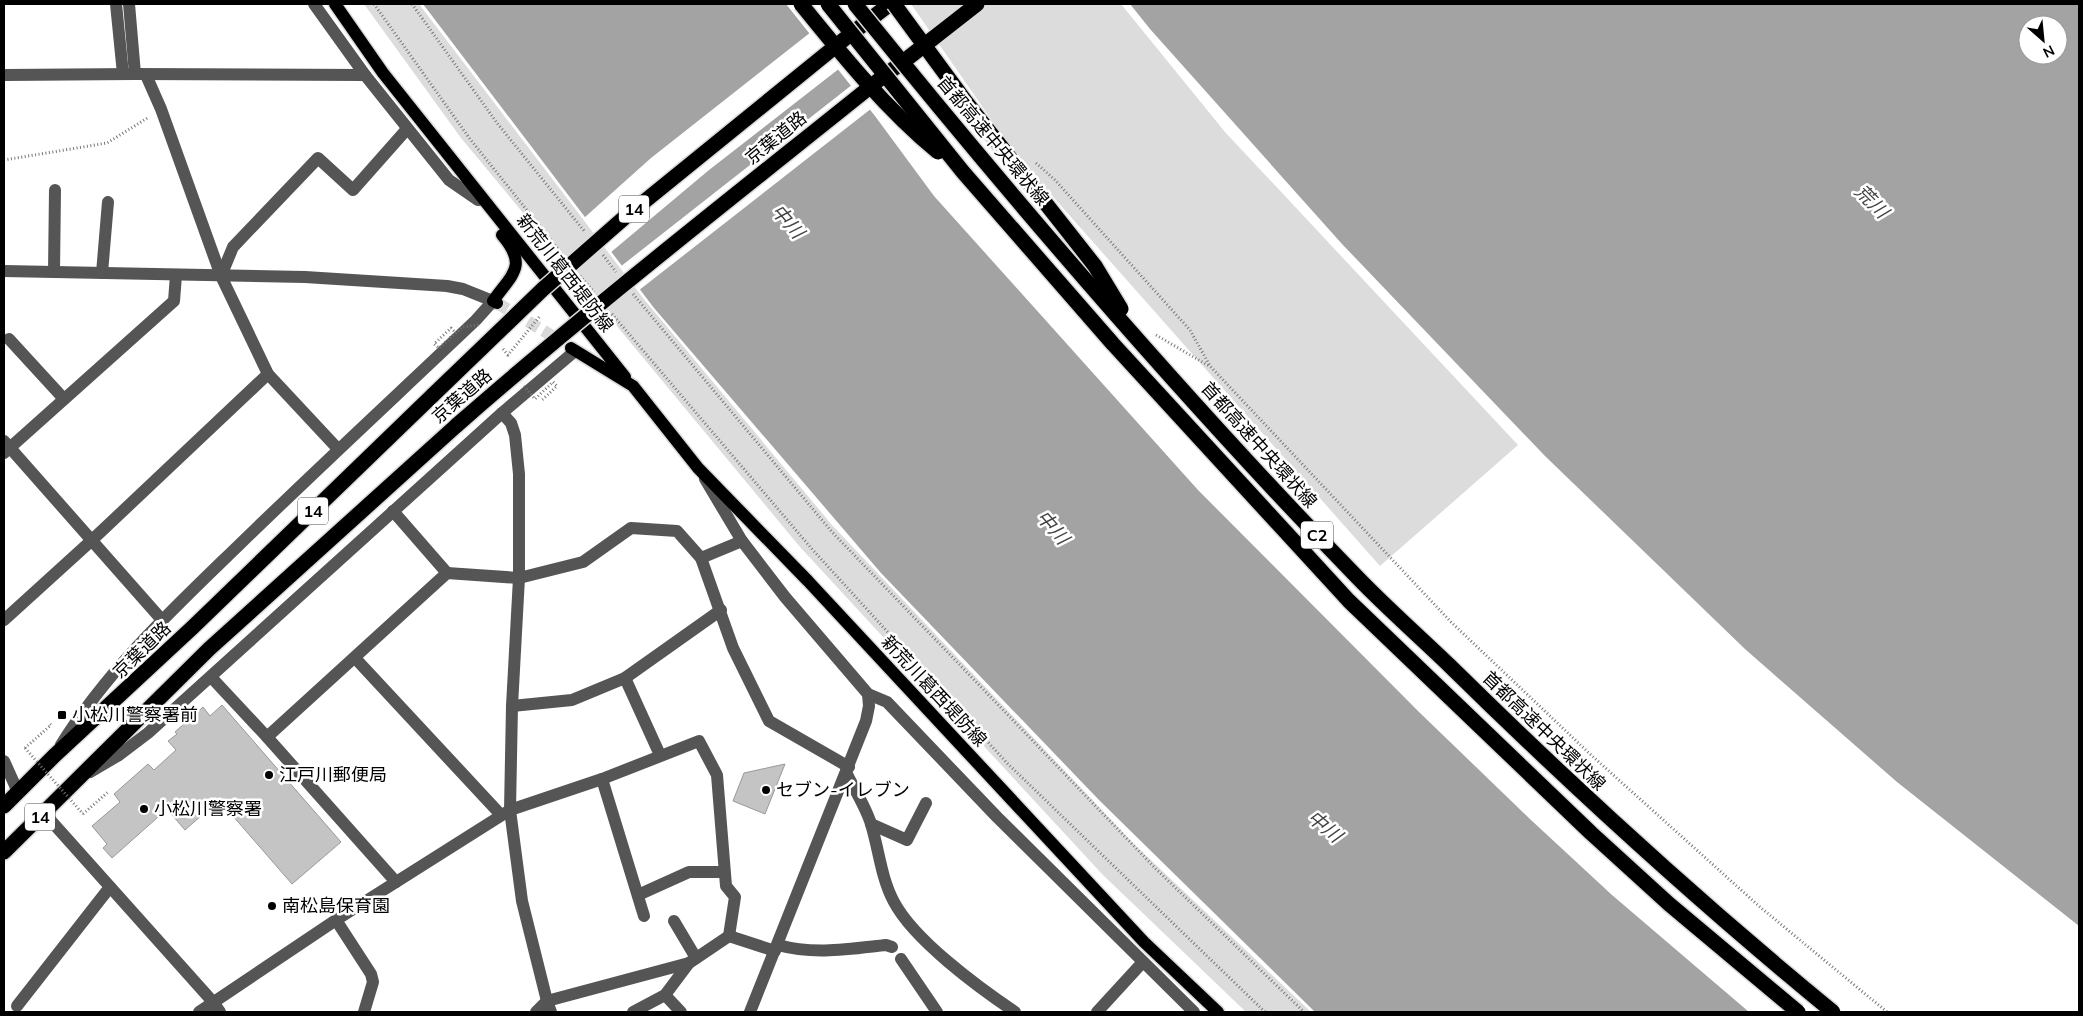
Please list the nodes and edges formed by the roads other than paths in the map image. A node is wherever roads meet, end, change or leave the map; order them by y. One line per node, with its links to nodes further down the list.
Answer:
1 (116, 4): 11 (street)
2 (129, 4): 11 (street)
3 (314, 4): 13 (street)
4 (335, 4): 16 (main road, 新荒川葛西堤防線)
5 (801, 4): 15 (highway, bridge)
6 (828, 4): 15 (highway, C2, bridge)
7 (855, 4): 27 (highway, 首都高速中央環状線 / C2, bridge)
8 (890, 4): 52 (highway, 京葉道路 / 14, bridge)
9 (894, 4): 27 (highway, bridge)
10 (977, 4): 56 (highway, 京葉道路 / 14, bridge)
11 (135, 74): 12 (street); 13 (street); 24 (street)
12 (4, 75)
13 (366, 75): 14 (street)
14 (407, 129): 18 (street); 24 (street)
15 (963, 172): 92 (highway, C2, bridge)
16 (470, 182): 18 (main road, 新荒川葛西堤防線); 30 (main road, 新荒川葛西堤防線)
17 (55, 190): 21 (street)
18 (478, 200): 25 (main road, 新荒川葛西堤防線)
19 (108, 202): 22 (street)
20 (4, 271): 21 (street)
21 (54, 272): 22 (street)
22 (102, 274): 23 (street)
23 (176, 275): 24 (street); 31 (street)
24 (221, 276): 25 (street); 29 (street)
25 (495, 302): 34 (street)
26 (9, 339): 31 (street)
27 (1141, 342): 93 (highway, 首都高速中央環状線 / C2, bridge)
28 (573, 350): 30 (main road, 新荒川葛西堤防線); 32 (street)
29 (268, 374): 34 (street); 38 (street)
30 (632, 386): 35 (main road, 新荒川葛西堤防線)
31 (64, 399): 33 (street)
32 (502, 413): 36 (street); 41 (street)
33 (6, 447): 38 (street)
34 (338, 449): 44 (street)
35 (698, 468): 37 (street); 91 (main road, 新荒川葛西堤防線)
36 (393, 511): 40 (street); 46 (street)
37 (742, 540): 39 (street); 48 (street)
38 (91, 541): 43 (street); 44 (street)
39 (701, 558): 41 (street); 42 (street)
40 (448, 573): 41 (street); 45 (street)
41 (519, 578): 49 (street)
42 (721, 610): 47 (street); 54 (street)
43 (4, 620)
44 (162, 620): 52 (street)
45 (355, 658): 50 (street); 60 (street)
46 (211, 677): 50 (street); 56 (street)
47 (625, 678): 49 (street); 51 (street)
48 (868, 694): 54 (street); 76 (street)
49 (512, 706): 60 (street)
50 (267, 737): 65 (street)
51 (660, 755): 55 (street); 64 (street)
52 (54, 756): 57 (highway, 京葉道路 / 14)
53 (4, 760): 57 (street)
54 (848, 770): 62 (street); 73 (street)
55 (602, 779): 60 (street); 67 (street)
56 (75, 781): 61 (highway, 京葉道路 / 14)
57 (18, 792): 59 (highway, 京葉道路 / 14)
58 (926, 802): 62 (street)
59 (4, 806)
60 (506, 812): 65 (street); 79 (street)
61 (44, 813): 63 (highway, 京葉道路 / 14); 66 (street)
62 (871, 824): 88 (street)
63 (4, 852)
64 (724, 872): 67 (street); 71 (street)
65 (396, 882): 69 (street)
66 (110, 887): 78 (street); 80 (street)
67 (638, 895): 68 (street)
68 (644, 916)
69 (336, 920): 80 (street); 82 (street)
70 (674, 921): 75 (street)
71 (729, 936): 73 (street); 75 (street)
72 (892, 947): 73 (street)
73 (776, 948): 86 (street)
74 (901, 959): 87 (street)
75 (693, 961): 77 (street); 79 (street)
76 (1142, 963): 89 (street); 90 (street)
77 (665, 995): 84 (street); 85 (street)
78 (17, 1006)
79 (549, 1006): 83 (street)
80 (216, 1007): 81 (street)
81 (199, 1012)
82 (364, 1012)
83 (536, 1012)
84 (633, 1012)
85 (681, 1012)
86 (750, 1012)
87 (937, 1012)
88 (1014, 1012)
89 (1097, 1012)
90 (1194, 1012)
91 (1218, 1012)
92 (1798, 1012)
93 (1833, 1012)

